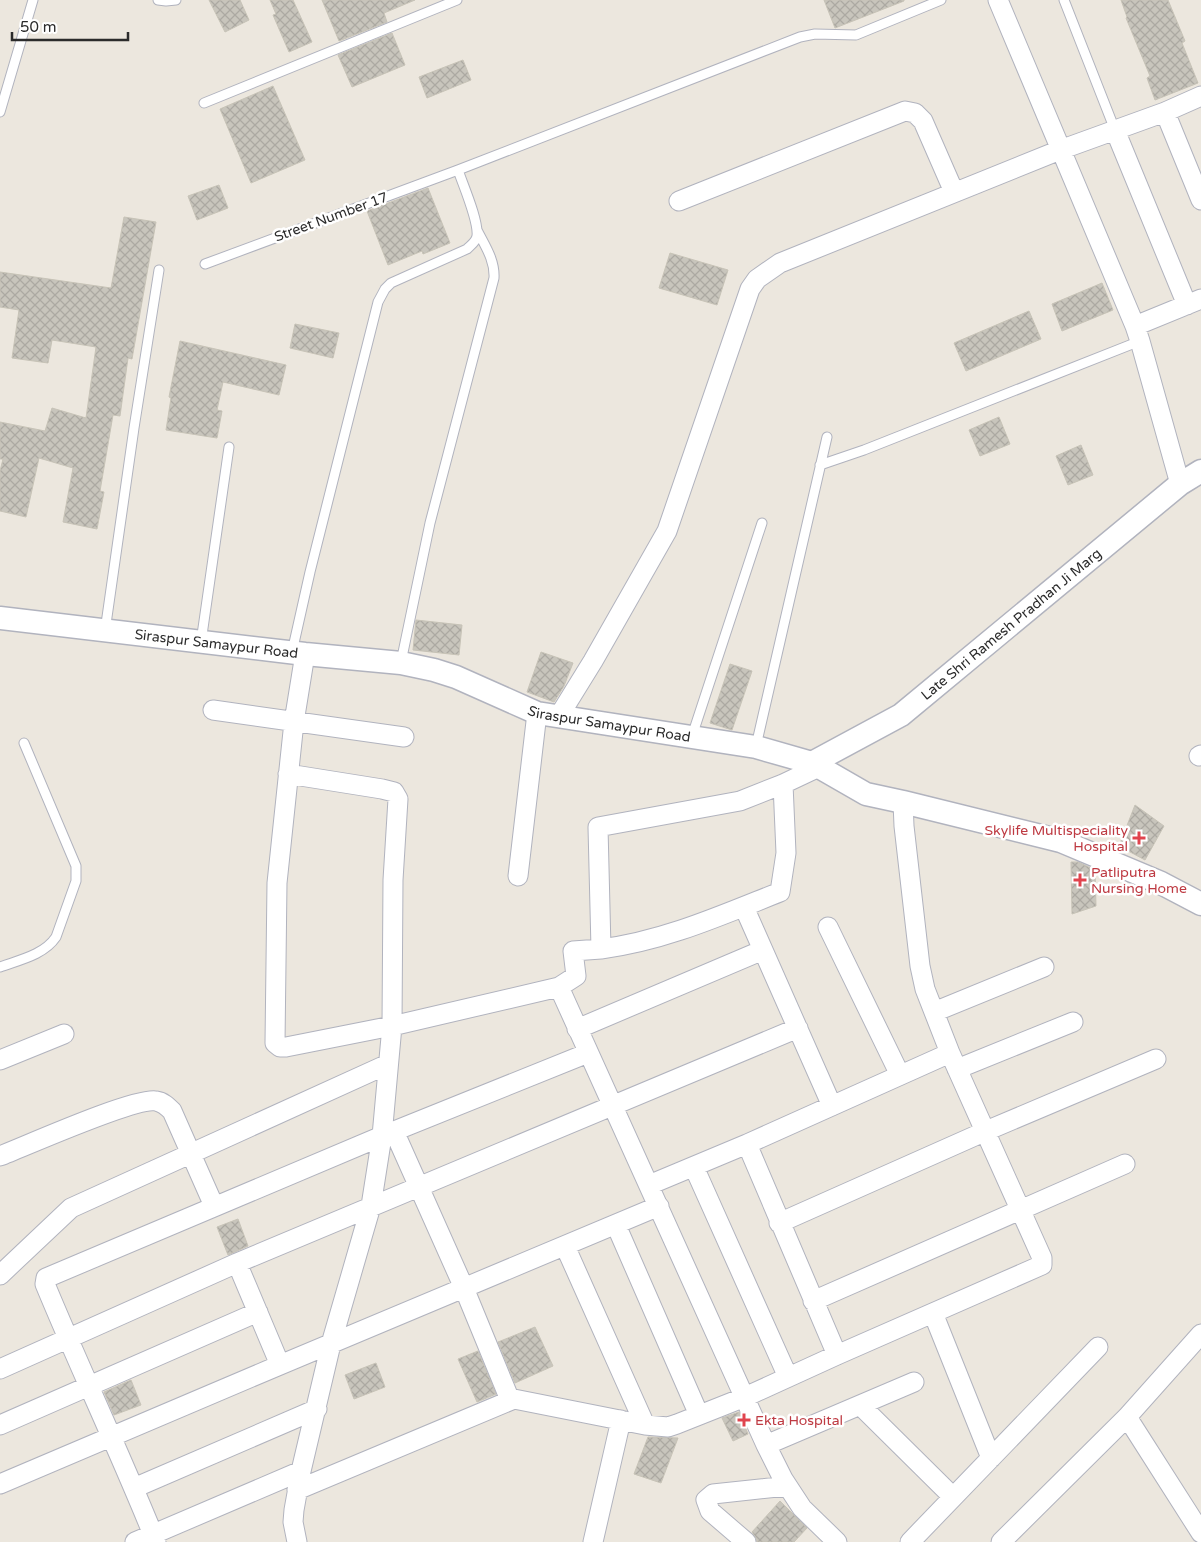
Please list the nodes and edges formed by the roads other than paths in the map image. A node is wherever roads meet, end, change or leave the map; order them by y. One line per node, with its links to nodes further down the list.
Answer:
1 (33, 0): 10 (lane)
2 (158, 0): 3 (lane)
3 (176, 0)
4 (457, 0): 9 (lane)
5 (941, 0): 14 (lane, Street Number 17)
6 (998, 0): 13 (street)
7 (1064, 0): 12 (lane)
8 (1201, 96): 11 (street)
9 (204, 103)
10 (0, 112)
11 (1165, 112): 12 (street); 16 (street)
12 (1115, 130): 13 (street); 21 (street)
13 (1060, 150): 15 (street); 22 (street)
14 (458, 170): 18 (lane); 19 (lane, Street Number 17)
15 (954, 192): 17 (street); 35 (street)
16 (1201, 200)
17 (679, 201)
18 (476, 227): 32 (lane); 33 (lane)
19 (204, 264)
20 (159, 270): 30 (lane)
21 (1194, 302): 22 (street)
22 (1138, 334): 25 (lane); 27 (street)
23 (827, 437): 25 (lane)
24 (229, 447): 31 (lane)
25 (820, 466): 40 (lane)
26 (1201, 471): 27 (street, Late Shri Ramesh Pradhan Ji Marg)
27 (1180, 484): 41 (street, Late Shri Ramesh Pradhan Ji Marg)
28 (762, 523): 37 (lane)
29 (0, 618): 30 (street, Siraspur Samaypur Road)
30 (104, 631): 31 (street, Siraspur Samaypur Road)
31 (201, 642): 32 (street, Siraspur Samaypur Road)
32 (298, 653): 33 (street, Siraspur Samaypur Road); 36 (street)
33 (401, 663): 35 (street, Siraspur Samaypur Road)
34 (213, 710): 36 (street)
35 (548, 714): 37 (street, Siraspur Samaypur Road); 45 (street)
36 (294, 722): 38 (street); 42 (street)
37 (692, 737): 40 (street, Siraspur Samaypur Road)
38 (404, 738)
39 (24, 743): 51 (lane)
40 (756, 747): 41 (street, Siraspur Samaypur Road)
41 (815, 765): 43 (street); 44 (street, Siraspur Samaypur Road)
42 (288, 774): 56 (street); 56 (street)
43 (783, 784): 47 (street); 49 (street)
44 (902, 802): 46 (street, Siraspur Samaypur Road); 54 (street)
45 (518, 876)
46 (1201, 904)
47 (744, 907): 49 (street); 50 (street)
48 (828, 927): 65 (street)
49 (602, 949): 53 (street)
50 (764, 950): 57 (street); 58 (street)
51 (0, 967)
52 (1044, 967): 54 (street)
53 (559, 987): 56 (street); 57 (street)
54 (934, 1012): 63 (street)
55 (1073, 1022): 63 (street)
56 (392, 1026): 64 (street)
57 (577, 1028): 60 (street)
58 (798, 1028): 66 (street); 67 (street)
59 (64, 1034): 62 (street)
60 (588, 1053): 67 (street); 69 (street)
61 (1156, 1059): 68 (street)
62 (0, 1060)
63 (954, 1061): 65 (street); 68 (street)
64 (388, 1064): 69 (street); 71 (street)
65 (900, 1076): 66 (street)
66 (832, 1106): 70 (street)
67 (613, 1107): 75 (street); 76 (street)
68 (986, 1132): 80 (street); 81 (street)
69 (388, 1134): 76 (street); 77 (street); 78 (street)
70 (747, 1144): 74 (street); 81 (street)
71 (191, 1153): 72 (street); 77 (street); 85 (street)
72 (0, 1156)
73 (1125, 1164): 80 (street)
74 (694, 1166): 75 (street); 97 (street)
75 (649, 1185): 79 (street)
76 (418, 1187): 78 (street); 86 (street)
77 (214, 1206): 91 (street)
78 (371, 1206): 84 (street); 92 (street)
79 (659, 1206): 82 (street); 100 (street)
80 (1021, 1210): 87 (street); 89 (street)
81 (779, 1223): 87 (street)
82 (616, 1225): 83 (street); 104 (street)
83 (565, 1246): 86 (street); 108 (street)
84 (237, 1263): 88 (street); 91 (street)
85 (0, 1275)
86 (464, 1288): 92 (street); 101 (street)
87 (813, 1301): 94 (street)
88 (258, 1312): 95 (street); 99 (street)
89 (933, 1313): 94 (street); 111 (street)
90 (1201, 1334): 105 (street)
91 (67, 1338): 96 (street); 99 (street)
92 (331, 1344): 95 (street); 103 (street)
93 (1098, 1347): 111 (street)
94 (837, 1354): 97 (street)
95 (280, 1365): 109 (street)
96 (0, 1369)
97 (788, 1377): 100 (street)
98 (914, 1382): 102 (street)
99 (88, 1386): 107 (street); 109 (street)
100 (745, 1397): 104 (street); 110 (street)
101 (510, 1400): 106 (street); 116 (street)
102 (860, 1405): 110 (street); 117 (street)
103 (317, 1409): 112 (street); 115 (street)
104 (699, 1415): 108 (street)
105 (1127, 1417): 118 (street); 126 (street)
106 (621, 1420): 108 (street); 122 (street)
107 (0, 1425)
108 (645, 1425)
109 (112, 1437): 113 (street); 115 (street)
110 (766, 1445): 114 (street)
111 (991, 1458): 117 (street)
112 (301, 1471): 116 (street); 119 (street)
113 (0, 1484)
114 (787, 1486): 123 (street); 124 (street)
115 (134, 1488): 119 (street)
116 (297, 1490): 120 (street)
117 (953, 1497): 125 (street)
118 (1201, 1533)
119 (155, 1538): 121 (street)
120 (291, 1540)
121 (135, 1542)
122 (593, 1542)
123 (746, 1542)
124 (837, 1542)
125 (910, 1542)
126 (1001, 1542)

